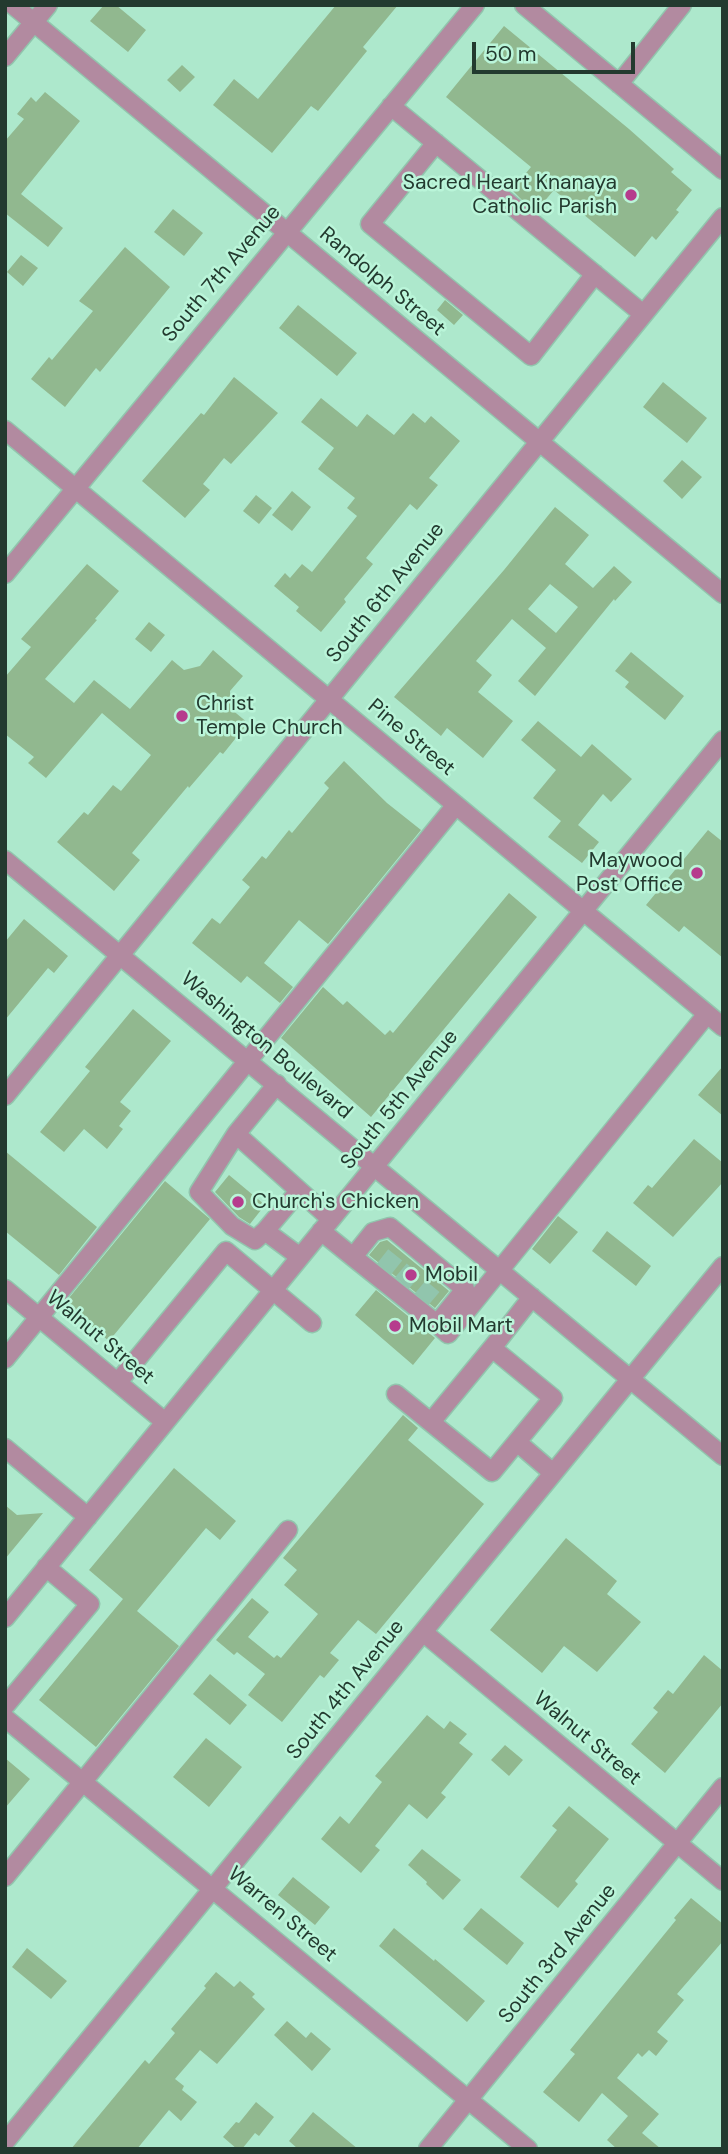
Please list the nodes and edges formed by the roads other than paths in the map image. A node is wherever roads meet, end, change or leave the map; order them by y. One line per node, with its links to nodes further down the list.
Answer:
1 (13, 5): 6 (street, Randolph Street)
2 (48, 5): 6 (street)
3 (475, 5): 9 (street, South 7th Avenue)
4 (524, 5): 8 (street)
5 (682, 5): 8 (street)
6 (34, 23): 7 (street); 13 (street, Randolph Street)
7 (5, 57)
8 (618, 84): 11 (street)
9 (391, 106): 10 (street); 13 (street, South 7th Avenue)
10 (436, 143): 14 (street); 14 (street)
11 (723, 170)
12 (723, 217): 15 (street, South 6th Avenue)
13 (287, 232): 17 (street, Randolph Street); 18 (street, South 7th Avenue)
14 (595, 274): 15 (street)
15 (643, 314): 17 (street, South 6th Avenue)
16 (5, 430): 18 (street, Pine Street)
17 (539, 442): 20 (street, Randolph Street); 21 (street, South 6th Avenue)
18 (74, 488): 19 (street, South 7th Avenue); 21 (street, Pine Street)
19 (5, 574)
20 (723, 594)
21 (329, 699): 23 (street, Pine Street); 26 (street, South 6th Avenue)
22 (723, 740): 25 (street, South 5th Avenue)
23 (456, 805): 25 (street, Pine Street); 29 (street)
24 (5, 860): 26 (street, Washington Boulevard)
25 (583, 911): 27 (street, Pine Street); 33 (street, South 5th Avenue)
26 (121, 955): 29 (street, Washington Boulevard); 31 (street, South 6th Avenue)
27 (707, 1014): 28 (street, Pine Street); 40 (street)
28 (723, 1027)
29 (248, 1060): 30 (street, Washington Boulevard); 45 (street)
30 (277, 1084): 32 (street); 33 (street, Washington Boulevard)
31 (5, 1096)
32 (236, 1134): 34 (street); 36 (street)
33 (375, 1166): 35 (street, South 5th Avenue); 40 (street, Washington Boulevard)
34 (299, 1191): 35 (street); 36 (street)
35 (326, 1225): 37 (street, South 5th Avenue); 38 (street)
36 (265, 1231): 37 (street)
37 (300, 1257): 42 (street, South 5th Avenue)
38 (353, 1257): 43 (street); 43 (street)
39 (723, 1266): 49 (street, South 4th Avenue)
40 (499, 1270): 43 (street); 44 (street, Washington Boulevard)
41 (5, 1289): 45 (street, Walnut Street)
42 (273, 1290): 46 (street); 50 (street); 52 (street, South 5th Avenue)
43 (473, 1292)
44 (532, 1297): 47 (street); 49 (street, Washington Boulevard)
45 (40, 1318): 48 (street); 50 (street, Walnut Street)
46 (312, 1323)
47 (492, 1348): 53 (street); 54 (street)
48 (5, 1359)
49 (630, 1380): 56 (street, Washington Boulevard); 57 (street, South 4th Avenue)
50 (118, 1382): 52 (street, Walnut Street)
51 (397, 1394): 53 (street)
52 (165, 1422): 58 (street, South 5th Avenue)
53 (431, 1422): 54 (street)
54 (517, 1442): 57 (street)
55 (5, 1448): 58 (street)
56 (723, 1456)
57 (553, 1474): 62 (street, South 4th Avenue)
58 (88, 1517): 60 (street, South 5th Avenue)
59 (288, 1530): 65 (street)
60 (46, 1567): 61 (street, South 5th Avenue); 63 (street)
61 (5, 1618)
62 (423, 1632): 67 (street, Walnut Street); 70 (street, South 4th Avenue)
63 (5, 1706)
64 (5, 1718): 65 (street, Warren Street)
65 (83, 1781): 68 (street); 70 (street, Warren Street)
66 (723, 1787): 67 (street, South 3rd Avenue)
67 (677, 1843): 69 (street, Walnut Street); 71 (street, South 3rd Avenue)
68 (5, 1877)
69 (723, 1881)
70 (213, 1888): 71 (street, Warren Street); 72 (street, South 4th Avenue)
71 (469, 2099): 73 (street, South 3rd Avenue); 74 (street, Warren Street)
72 (6, 2146)
73 (428, 2149)
74 (528, 2149)

